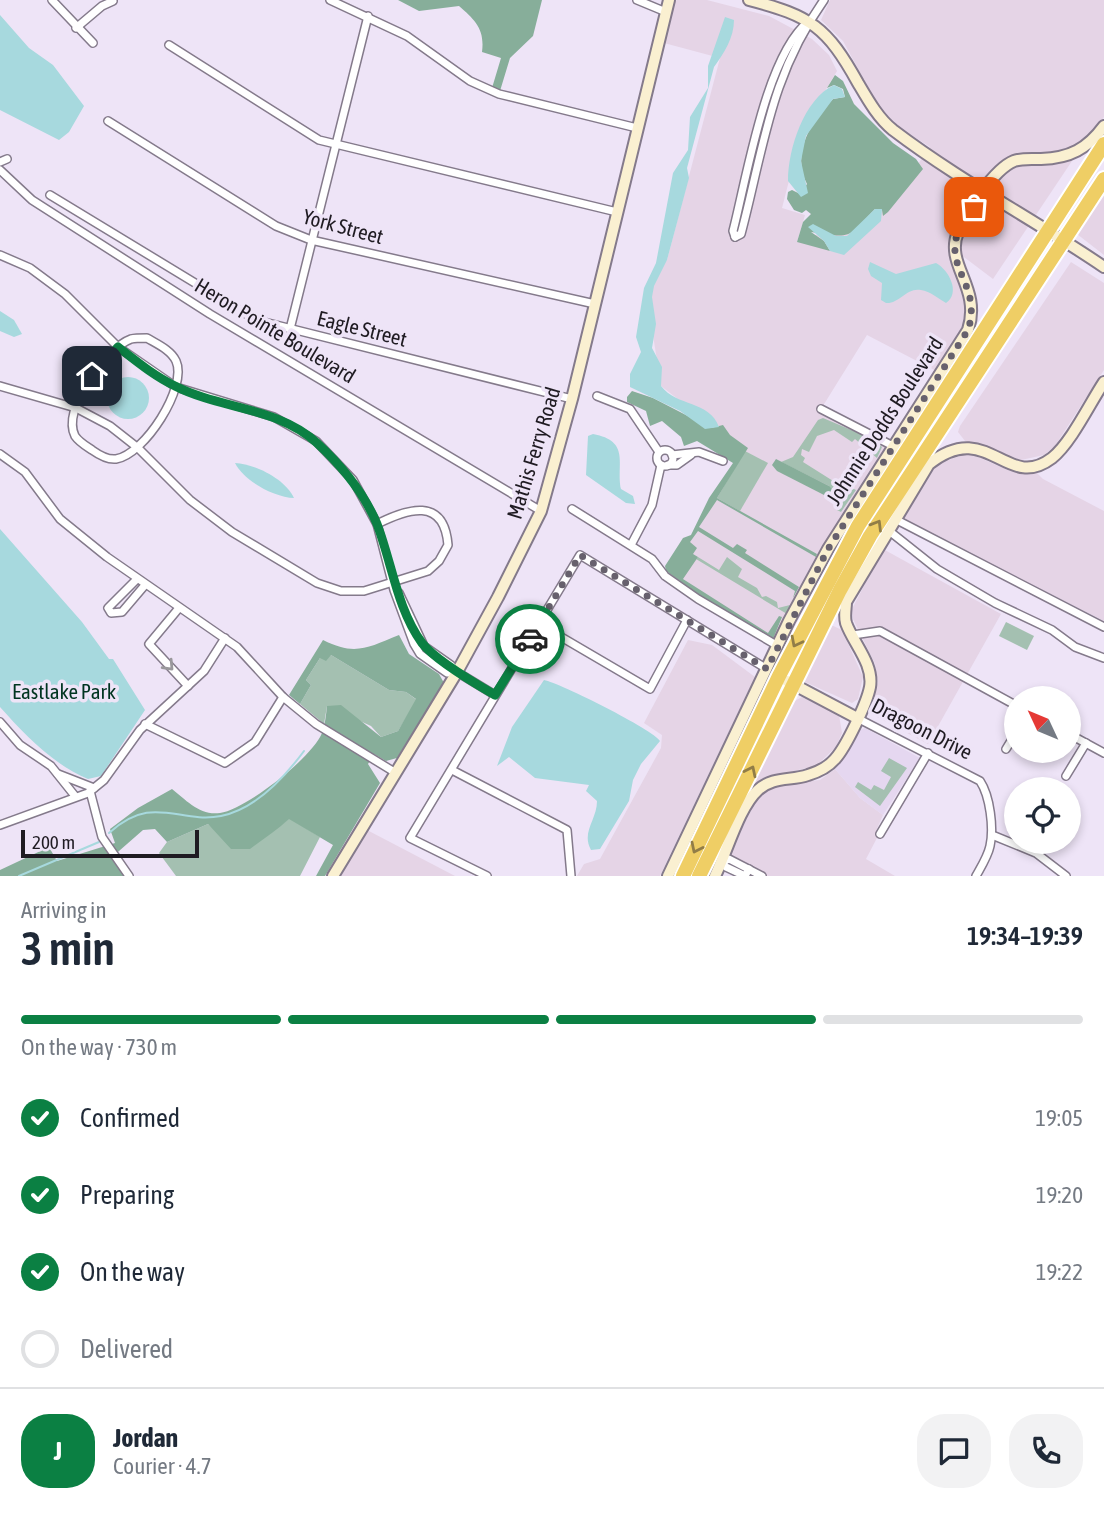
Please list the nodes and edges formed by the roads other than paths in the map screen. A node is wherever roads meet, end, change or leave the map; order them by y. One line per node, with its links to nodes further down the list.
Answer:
1 (52, 0): 10 (street)
2 (330, 0): 8 (street)
3 (637, 0): 7 (street)
4 (749, 0): 9 (street)
5 (824, 0): 9 (street)
6 (113, 1): 10 (street)
7 (667, 6): 15 (street, Mathis Ferry Road)
8 (368, 16): 15 (street); 17 (street)
9 (809, 20): 9 (street); 21 (street)
10 (76, 28): 11 (street)
11 (93, 43)
12 (169, 45): 17 (street)
13 (107, 121): 25 (street, York Street)
14 (1104, 125): 21 (street, Johnnie Dodds Boulevard)
15 (637, 128): 23 (street, Mathis Ferry Road)
16 (1104, 144): 24 (highway, Johnnie Dodds Boulevard)
17 (335, 145): 23 (street); 25 (street)
18 (1104, 162): 26 (highway)
19 (0, 170): 49 (street, Heron Pointe Boulevard)
20 (1104, 179): 26 (highway)
21 (983, 192): 24 (street); 40 (street, Johnnie Dodds Boulevard)
22 (50, 195): 30 (street, Eagle Street)
23 (617, 212): 29 (street, Mathis Ferry Road)
24 (1048, 229): 26 (street); 35 (highway); 65 (highway, Johnnie Dodds Boulevard, one-way to 65)
25 (311, 240): 29 (street, York Street); 30 (street)
26 (1065, 240): 28 (street); 35 (highway)
27 (0, 255): 31 (street)
28 (1104, 267)
29 (595, 304): 37 (street, Mathis Ferry Road)
30 (290, 329): 37 (street, Eagle Street)
31 (118, 347): 34 (street); 34 (street); 38 (street)
32 (1102, 385): 50 (street)
33 (0, 386): 38 (street)
34 (176, 387): 41 (street); 51 (street)
35 (962, 394): 67 (highway, one-way to 35)
36 (597, 396): 42 (street)
37 (572, 398): 49 (street, Mathis Ferry Road)
38 (76, 408): 41 (street); 41 (street)
39 (821, 409): 40 (street)
40 (893, 446): 63 (street, Johnnie Dodds Boulevard)
41 (138, 448): 55 (street)
42 (659, 452): 45 (street); 47 (street)
43 (694, 453): 45 (street); 46 (street); 47 (street)
44 (0, 454): 54 (street)
45 (672, 456): 47 (street)
46 (723, 461)
47 (664, 465): 53 (street)
48 (572, 509): 53 (street)
49 (541, 511): 66 (street, Mathis Ferry Road)
50 (895, 519): 52 (street); 60 (street)
51 (377, 524): 55 (street); 55 (street)
52 (888, 530): 61 (street); 64 (street)
53 (631, 545): 63 (street)
54 (137, 579): 56 (street); 56 (street)
55 (393, 581): 66 (street)
56 (145, 585): 57 (street)
57 (179, 608): 62 (street); 68 (street, one-way to 68)
58 (687, 620): 59 (street); 59 (street); 65 (street)
59 (539, 624): 69 (street)
60 (1104, 626)
61 (853, 635): 71 (street); 72 (street)
62 (225, 638): 68 (street); 70 (street)
63 (778, 646): 65 (street, Johnnie Dodds Boulevard)
64 (1104, 658)
65 (773, 672): 67 (street, Dragoon Drive); 94 (street, Johnnie Dodds Boulevard); 95 (highway, Johnnie Dodds Boulevard, one-way to 95)
66 (457, 673): 69 (street); 80 (street, Mathis Ferry Road)
67 (794, 684): 72 (street, Dragoon Drive); 96 (highway, one-way to 67)
68 (188, 686): 73 (street)
69 (495, 695): 79 (street)
70 (283, 697): 73 (street); 80 (street)
71 (1004, 699)
72 (856, 718): 77 (street, Dragoon Drive); 88 (street)
73 (145, 724): 83 (street)
74 (1, 726): 81 (street)
75 (1082, 741): 76 (street)
76 (1086, 743): 78 (street); 82 (street)
77 (928, 753): 86 (street); 87 (street, Dragoon Drive)
78 (1104, 753)
79 (452, 770): 92 (street); 93 (street)
80 (396, 773): 91 (street, Mathis Ferry Road)
81 (57, 774): 83 (street); 84 (street)
82 (1066, 776)
83 (92, 790): 84 (street); 90 (street)
84 (75, 796): 85 (street)
85 (0, 825)
86 (880, 834)
87 (992, 835): 99 (street, Dragoon Drive); 100 (street)
88 (722, 862): 89 (street); 97 (street)
89 (747, 873): 98 (street)
90 (129, 876)
91 (333, 876)
92 (487, 876)
93 (571, 876)
94 (668, 876)
95 (682, 876)
96 (699, 876)
97 (715, 876)
98 (762, 876)
99 (976, 876)
100 (1066, 876)

